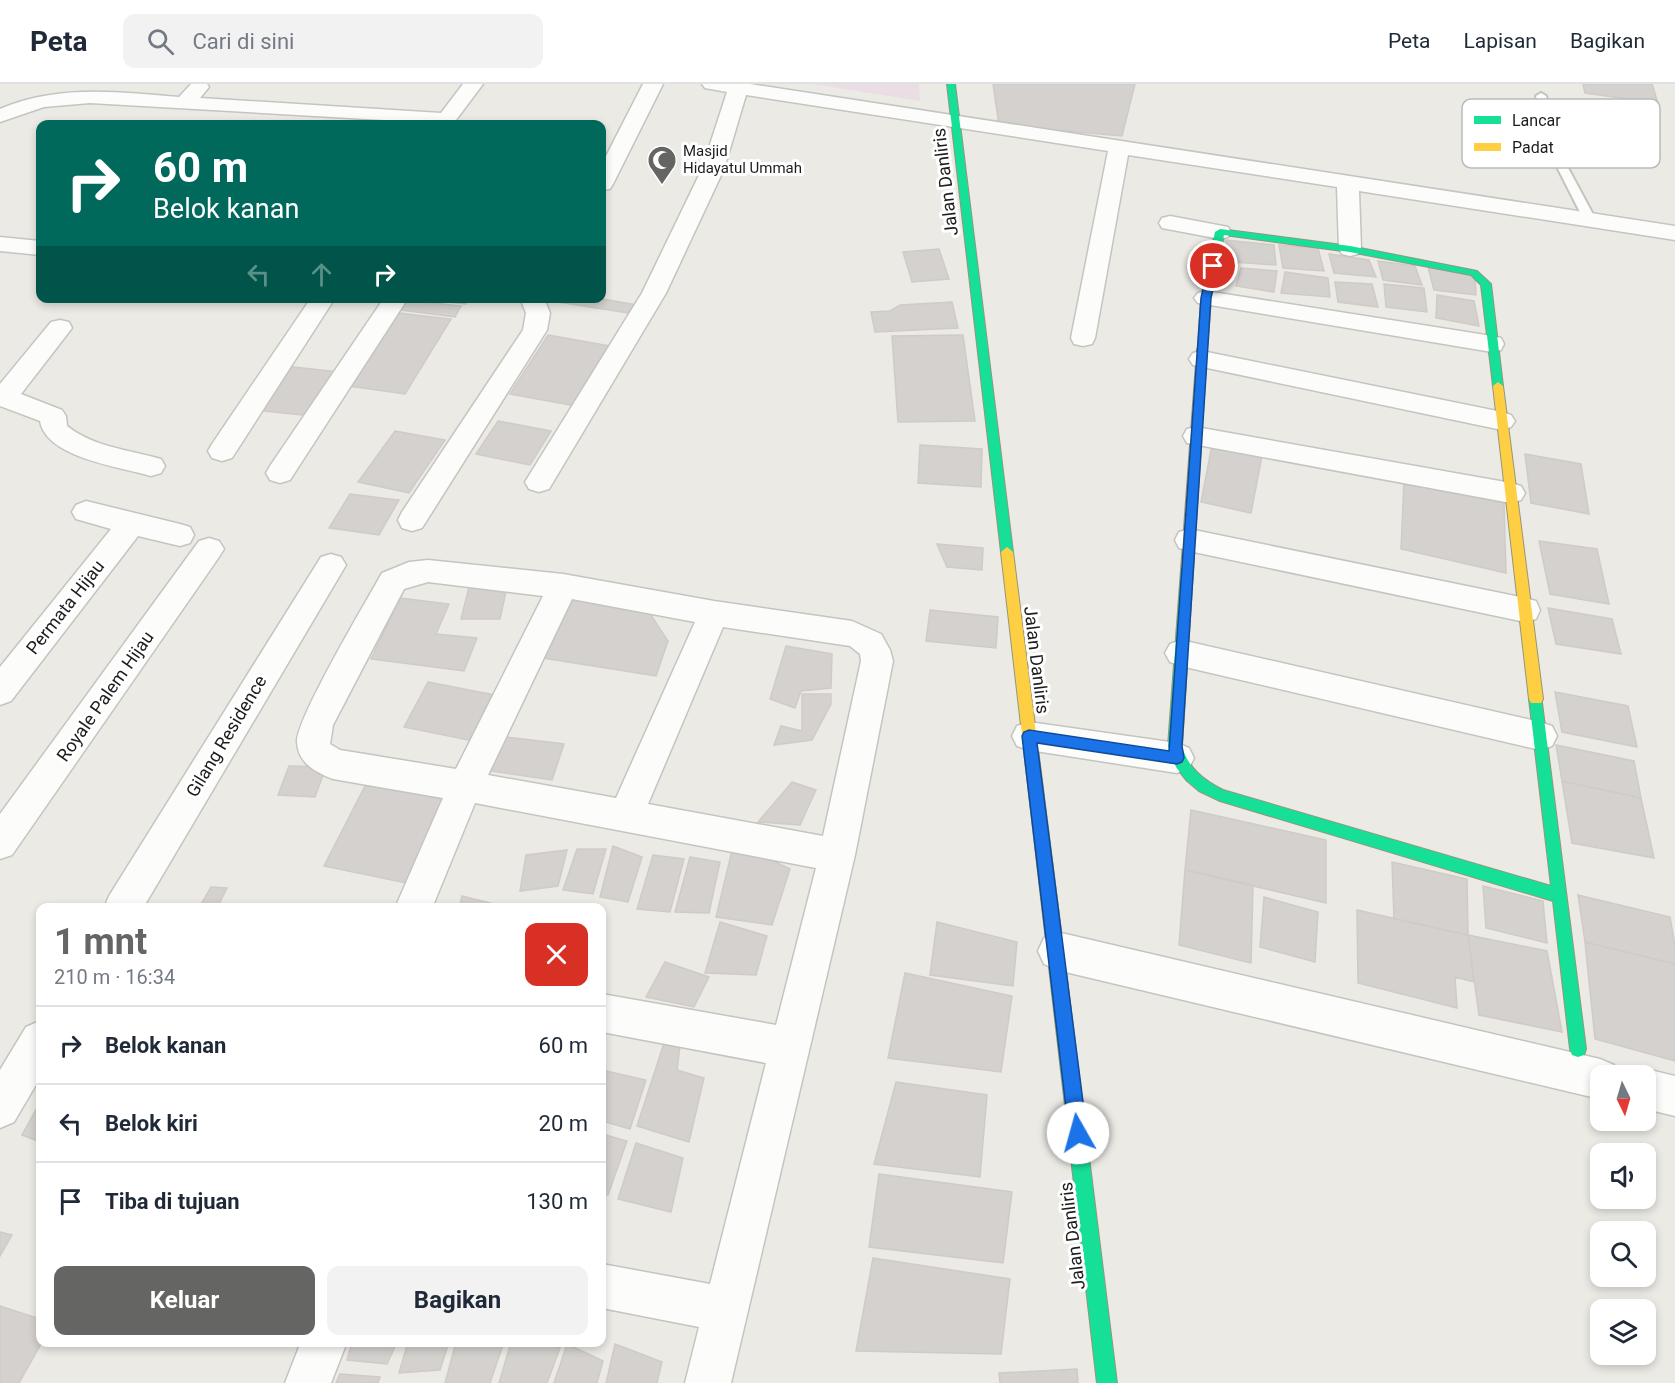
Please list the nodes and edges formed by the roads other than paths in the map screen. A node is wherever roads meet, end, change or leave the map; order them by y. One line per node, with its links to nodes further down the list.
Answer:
1 (202, 84): 9 (street)
2 (473, 84): 12 (street)
3 (653, 84): 16 (street)
4 (712, 84): 6 (street)
5 (951, 84): 13 (street, Jalan Danliris)
6 (738, 88): 13 (street); 39 (street)
7 (1541, 96): 8 (lane)
8 (1542, 99)
9 (184, 103): 10 (street); 11 (street)
10 (0, 116)
11 (418, 120)
12 (446, 120)
13 (956, 122): 14 (street); 53 (street, Jalan Danliris)
14 (1119, 148): 17 (street); 30 (street)
15 (1562, 168): 18 (lane)
16 (606, 176)
17 (1348, 182): 18 (street); 24 (street)
18 (1590, 220): 21 (street)
19 (1170, 223): 20 (street)
20 (1220, 232): 24 (street); 25 (street)
21 (1675, 233)
22 (0, 244): 23 (street)
23 (36, 248)
24 (1350, 249): 31 (street)
25 (1206, 298): 31 (street); 32 (street)
26 (320, 303): 36 (street)
27 (393, 303): 38 (street)
28 (534, 303): 42 (street)
29 (60, 328): 33 (street)
30 (1083, 338)
31 (1492, 344): 34 (street)
32 (1202, 359): 34 (street); 35 (street)
33 (2, 397): 37 (street)
34 (1502, 421): 40 (street)
35 (1196, 436): 40 (street); 45 (street)
36 (222, 451)
37 (151, 466)
38 (280, 473)
39 (539, 482)
40 (1510, 493): 49 (street)
41 (86, 512): 43 (street)
42 (412, 520)
43 (131, 524): 44 (street); 52 (street, Permata Hijau)
44 (180, 535)
45 (1189, 540): 49 (street); 51 (street)
46 (209, 549): 58 (street, Royale Palem Hijau)
47 (331, 565): 61 (street, Gilang Residence)
48 (563, 586): 50 (street); 56 (street); 56 (street)
49 (1525, 610): 54 (street)
50 (714, 613): 57 (street); 59 (street)
51 (1181, 653): 54 (street); 55 (street)
52 (0, 691)
53 (1029, 736): 55 (street); 63 (street, Jalan Danliris)
54 (1540, 736): 60 (street)
55 (1177, 758): 60 (street)
56 (465, 786): 57 (street); 62 (street)
57 (625, 816): 59 (street)
58 (0, 843)
59 (837, 855): 65 (street)
60 (1560, 896): 67 (street)
61 (125, 903)
62 (415, 903)
63 (1057, 951): 68 (street); 77 (street, Jalan Danliris)
64 (606, 1014): 65 (street)
65 (789, 1047): 73 (street)
66 (36, 1048): 71 (street)
67 (1578, 1049)
68 (1590, 1077)
69 (1656, 1091): 70 (street)
70 (1675, 1096)
71 (0, 1108)
72 (606, 1287): 73 (street)
73 (724, 1309): 76 (street)
74 (322, 1347): 75 (street)
75 (308, 1383)
76 (708, 1383)
77 (1107, 1383)

